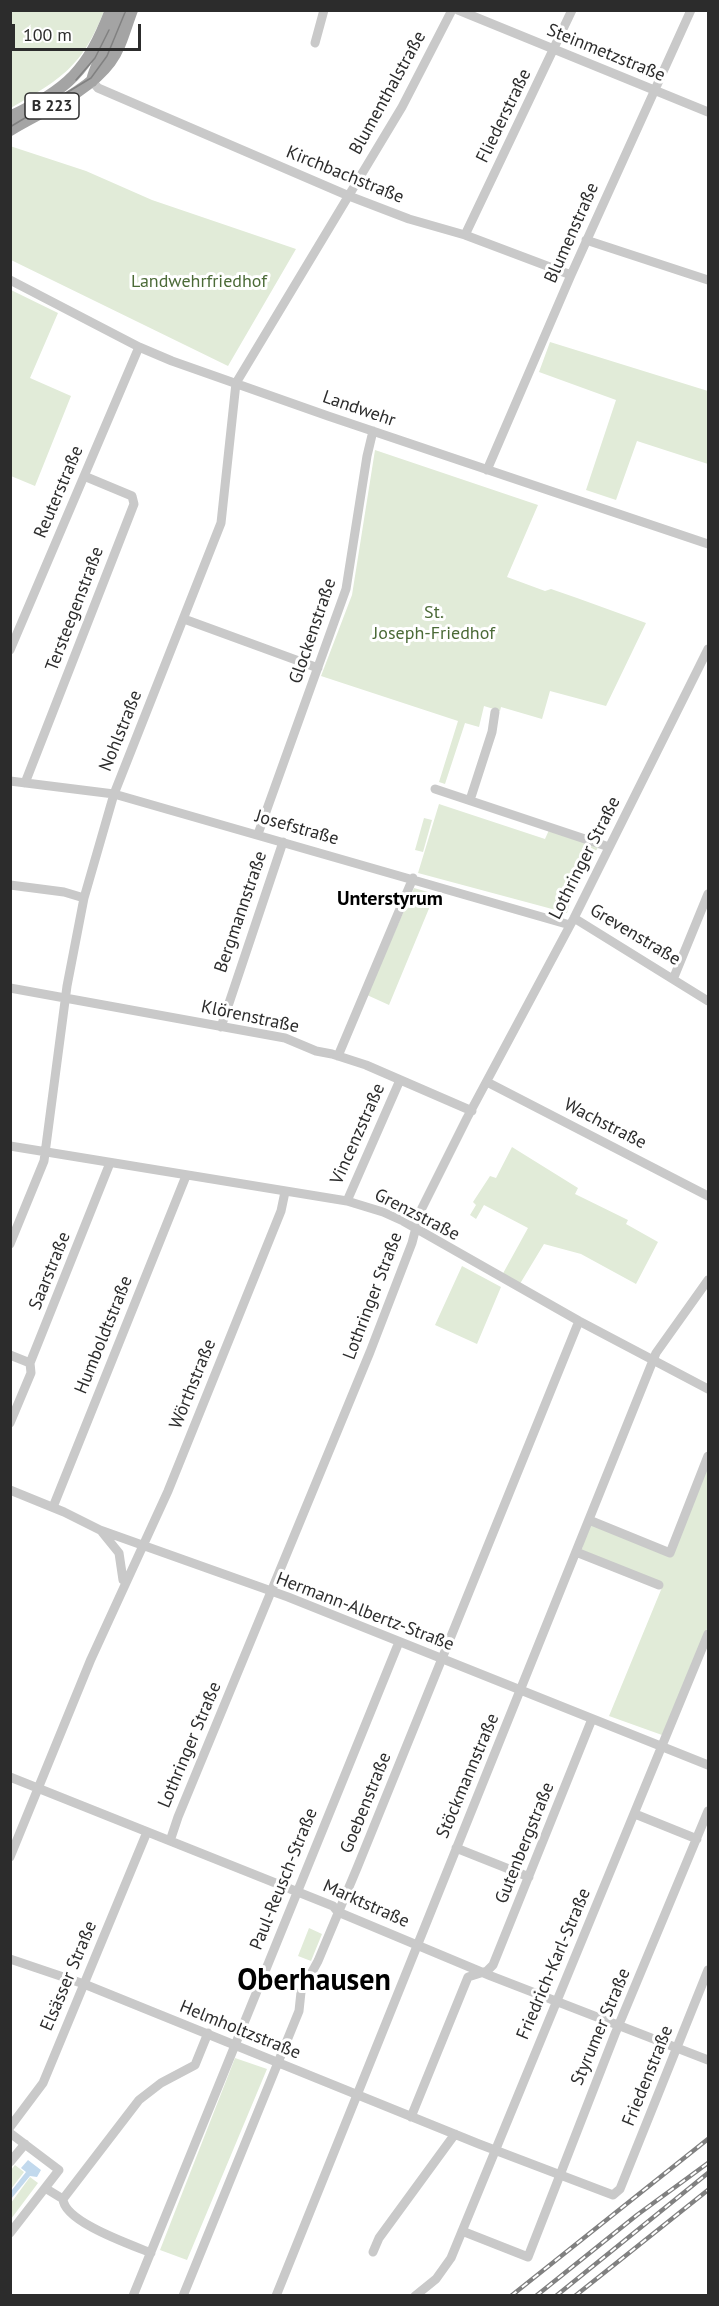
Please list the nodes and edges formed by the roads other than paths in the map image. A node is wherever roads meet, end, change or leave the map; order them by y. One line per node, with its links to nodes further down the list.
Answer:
1 (111, 10): 11 (main road, B 223)
2 (118, 10): 12 (main road)
3 (132, 10): 12 (main road, B 223)
4 (324, 10): 9 (street)
5 (452, 10): 17 (street, Blumenthalstraße)
6 (458, 10): 10 (street, Steinmetzstraße)
7 (572, 10): 10 (street, Fliederstraße)
8 (691, 10): 13 (street, Blumenstraße)
9 (315, 43)
10 (554, 50): 13 (street, Steinmetzstraße); 18 (street, Fliederstraße)
11 (76, 76): 12 (main road); 15 (main road, B 223)
12 (94, 77): 16 (main road, B 223); 17 (street, Kirchbachstraße)
13 (655, 91): 14 (street, Steinmetzstraße); 19 (street, Blumenstraße)
14 (708, 112)
15 (10, 117)
16 (10, 130)
17 (349, 196): 18 (street, Kirchbachstraße); 20 (street, Blumenthalstraße)
18 (465, 235): 21 (street, Kirchbachstraße)
19 (586, 240): 21 (street, Blumenstraße); 23 (street)
20 (315, 252): 25 (street, Nohlstraße)
21 (571, 275): 27 (street, Blumenstraße)
22 (10, 279): 24 (street, Landwehr)
23 (708, 280)
24 (139, 348): 25 (street, Landwehr); 28 (street, Reuterstraße)
25 (236, 383): 26 (street, Landwehr); 30 (street, Nohlstraße)
26 (373, 431): 27 (street, Landwehr); 33 (street, Glockenstraße)
27 (487, 470): 29 (street, Landwehr)
28 (84, 476): 32 (street, Reuterstraße); 36 (street, Tersteegenstraße)
29 (708, 544)
30 (184, 619): 33 (street); 38 (street, Nohlstraße)
31 (708, 649): 42 (street, Lothringer Straße)
32 (10, 650)
33 (318, 668): 40 (street, Glockenstraße)
34 (495, 712): 39 (street)
35 (10, 781): 36 (street, Josefstraße)
36 (25, 783): 38 (street, Josefstraße)
37 (435, 789): 39 (street)
38 (114, 794): 40 (street, Josefstraße); 46 (street, Nohlstraße)
39 (470, 800): 42 (street)
40 (258, 834): 41 (street, Josefstraße)
41 (283, 842): 43 (street, Josefstraße); 52 (street, Bergmannstraße)
42 (609, 847): 47 (street, Lothringer Straße)
43 (413, 878): 47 (street, Josefstraße); 53 (street)
44 (10, 885): 46 (street)
45 (708, 894): 48 (street)
46 (84, 898): 50 (street, Nohlstraße)
47 (572, 921): 48 (street, Grevenstraße); 55 (street, Lothringer Straße)
48 (674, 977): 51 (street, Grevenstraße)
49 (10, 988): 50 (street, Klörenstraße)
50 (66, 997): 52 (street, Klörenstraße); 58 (street, Nohlstraße)
51 (708, 1001)
52 (221, 1027): 53 (street, Klörenstraße)
53 (338, 1056): 54 (street, Klörenstraße)
54 (400, 1080): 56 (street, Klörenstraße); 63 (street, Vincenzstraße)
55 (487, 1082): 56 (street, Lothringer Straße); 62 (street, Wachstraße)
56 (471, 1111): 64 (street, Lothringer Straße)
57 (10, 1146): 58 (street, Grenzstraße)
58 (44, 1152): 59 (street, Grenzstraße); 65 (street, Nohlstraße)
59 (110, 1163): 60 (street, Grenzstraße); 70 (street, Saarstraße)
60 (186, 1176): 61 (street, Grenzstraße); 75 (street, Humboldtstraße)
61 (285, 1192): 63 (street, Grenzstraße); 78 (street, Wörthstraße)
62 (708, 1196)
63 (347, 1201): 64 (street, Grenzstraße)
64 (415, 1230): 67 (street, Grenzstraße); 82 (street, Lothringer Straße)
65 (10, 1244)
66 (708, 1280): 69 (street, Stöckmannstraße)
67 (579, 1321): 69 (street, Grenzstraße); 85 (street, Goebenstraße)
68 (10, 1355): 70 (street)
69 (654, 1361): 71 (street, Grenzstraße); 76 (street, Stöckmannstraße)
70 (30, 1363): 72 (street, Saarstraße)
71 (708, 1389)
72 (10, 1424)
73 (708, 1456): 76 (street)
74 (10, 1490): 75 (street, Hermann-Albertz-Straße)
75 (53, 1507): 77 (street, Hermann-Albertz-Straße)
76 (589, 1520): 79 (street, Stöckmannstraße)
77 (100, 1530): 78 (street, Hermann-Albertz-Straße); 81 (street, Wörthstraße)
78 (143, 1544): 81 (street, Wörthstraße); 82 (street, Hermann-Albertz-Straße)
79 (576, 1552): 80 (street); 86 (street, Stöckmannstraße)
80 (659, 1585)
81 (123, 1586): 91 (street, Wörthstraße)
82 (271, 1592): 84 (street, Hermann-Albertz-Straße); 96 (street, Lothringer Straße)
83 (708, 1634): 88 (street, Friedrich-Karl-Straße)
84 (399, 1642): 85 (street, Hermann-Albertz-Straße); 100 (street, Paul-Reusch-Straße)
85 (442, 1660): 86 (street, Hermann-Albertz-Straße); 101 (street, Goebenstraße)
86 (520, 1691): 87 (street, Hermann-Albertz-Straße); 97 (street, Stöckmannstraße)
87 (592, 1719): 88 (street, Hermann-Albertz-Straße); 99 (street, Gutenbergstraße)
88 (663, 1747): 89 (street, Hermann-Albertz-Straße); 93 (street, Friedrich-Karl-Straße)
89 (708, 1765)
90 (10, 1777): 91 (street, Marktstraße)
91 (39, 1788): 94 (street, Marktstraße); 98 (street, Wörthstraße)
92 (708, 1811): 95 (street, Styrumer Straße)
93 (635, 1814): 95 (street); 107 (street, Friedrich-Karl-Straße)
94 (147, 1832): 96 (street, Marktstraße); 106 (street, Elsässer Straße)
95 (697, 1839): 108 (street, Styrumer Straße)
96 (170, 1841): 100 (street, Marktstraße)
97 (456, 1848): 99 (street); 102 (street, Stöckmannstraße)
98 (10, 1857)
99 (529, 1876): 105 (street, Gutenbergstraße)
100 (297, 1891): 101 (street, Marktstraße); 110 (street, Paul-Reusch-Straße)
101 (338, 1912): 102 (street, Marktstraße); 113 (street, Goebenstraße)
102 (418, 1945): 105 (street, Marktstraße); 114 (street, Stöckmannstraße)
103 (10, 1959): 106 (street, Helmholtzstraße)
104 (708, 1970): 111 (street, Friedenstraße)
105 (481, 1972): 107 (street, Marktstraße); 115 (street, Gutenbergstraße)
106 (84, 1984): 109 (street, Helmholtzstraße); 116 (street, Elsässer Straße)
107 (557, 2000): 108 (street, Marktstraße); 120 (street, Friedrich-Karl-Straße)
108 (621, 2025): 111 (street, Marktstraße); 122 (street, Styrumer Straße)
109 (208, 2033): 110 (street, Helmholtzstraße); 125 (street)
110 (234, 2045): 113 (street, Helmholtzstraße); 129 (street, Paul-Reusch-Straße)
111 (676, 2048): 112 (street, Marktstraße); 124 (street, Friedenstraße)
112 (708, 2060)
113 (278, 2063): 114 (street, Helmholtzstraße); 131 (street, Goebenstraße)
114 (357, 2094): 115 (street, Helmholtzstraße); 132 (street, Stöckmannstraße)
115 (411, 2117): 118 (street, Helmholtzstraße)
116 (10, 2127)
117 (10, 2133): 119 (street)
118 (455, 2134): 120 (street, Helmholtzstraße); 128 (street)
119 (25, 2144): 121 (street); 123 (street)
120 (495, 2149): 122 (street, Helmholtzstraße); 126 (street, Friedrich-Karl-Straße)
121 (10, 2162)
122 (559, 2174): 124 (street, Helmholtzstraße); 126 (street, Styrumer Straße)
123 (45, 2188): 125 (street); 127 (street)
124 (616, 2194)
125 (63, 2199): 129 (street)
126 (462, 2231): 133 (street, Friedrich-Karl-Straße)
127 (10, 2233)
128 (373, 2252)
129 (151, 2253): 130 (street, Paul-Reusch-Straße)
130 (133, 2295)
131 (183, 2295)
132 (276, 2295)
133 (415, 2295)

